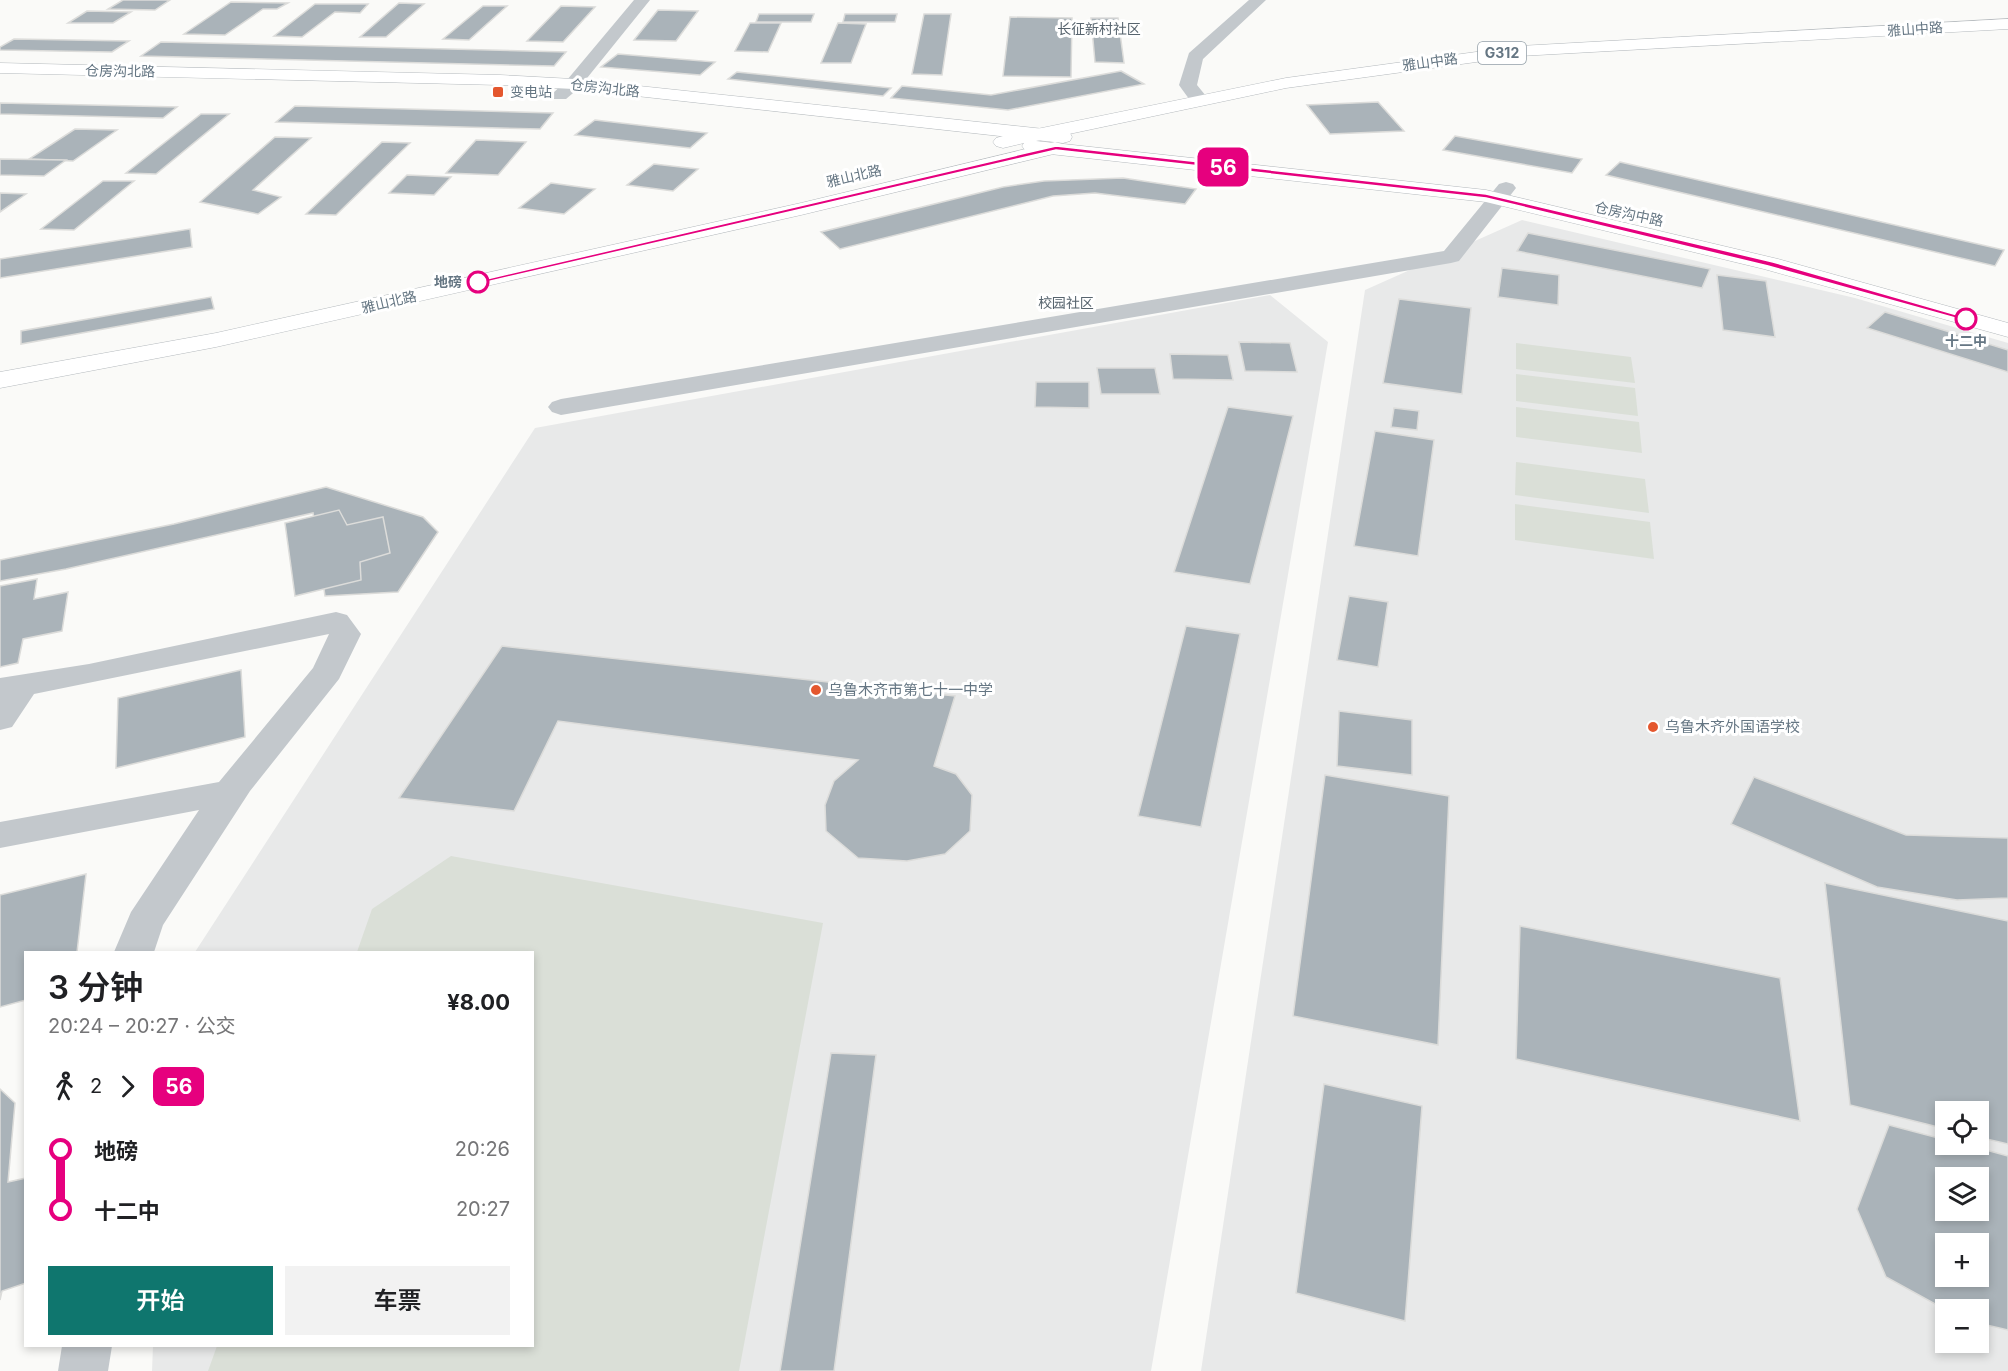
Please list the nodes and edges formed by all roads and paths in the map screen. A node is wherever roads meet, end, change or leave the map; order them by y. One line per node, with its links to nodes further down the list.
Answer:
1 (642, 0): 7 (street)
2 (1258, 0): 8 (street)
3 (2008, 24): 8 (main road, 雅山中路 / G312)
4 (2008, 31): 9 (main road, 雅山中路 / G312)
5 (0, 68): 7 (main road, 仓房沟北路)
6 (0, 78): 7 (main road, 仓房沟北路)
7 (566, 90): 10 (main road, 仓房沟北路); 11 (main road, 仓房沟北路)
8 (1200, 101): 10 (main road, 雅山中路 / G312)
9 (1089, 140): 10 (main road, 仓房沟中路); 12 (main road, 仓房沟中路)
10 (1046, 141): 11 (main road, 仓房沟北路); 12 (main road, 仓房沟中路); 16 (main road, 雅山北路 / G312)
11 (1003, 142): 15 (main road, 雅山北路)
12 (1502, 193): 13 (main road, 仓房沟中路); 14 (main road, 仓房沟中路); 17 (street)
13 (1752, 239)
14 (2008, 330)
15 (0, 360)
16 (0, 380)
17 (561, 407)
18 (12, 687): 19 (street); 20 (street)
19 (0, 718)
20 (231, 792): 21 (street); 22 (street)
21 (0, 835)
22 (134, 951)
23 (87, 1347): 24 (street)
24 (84, 1371)

